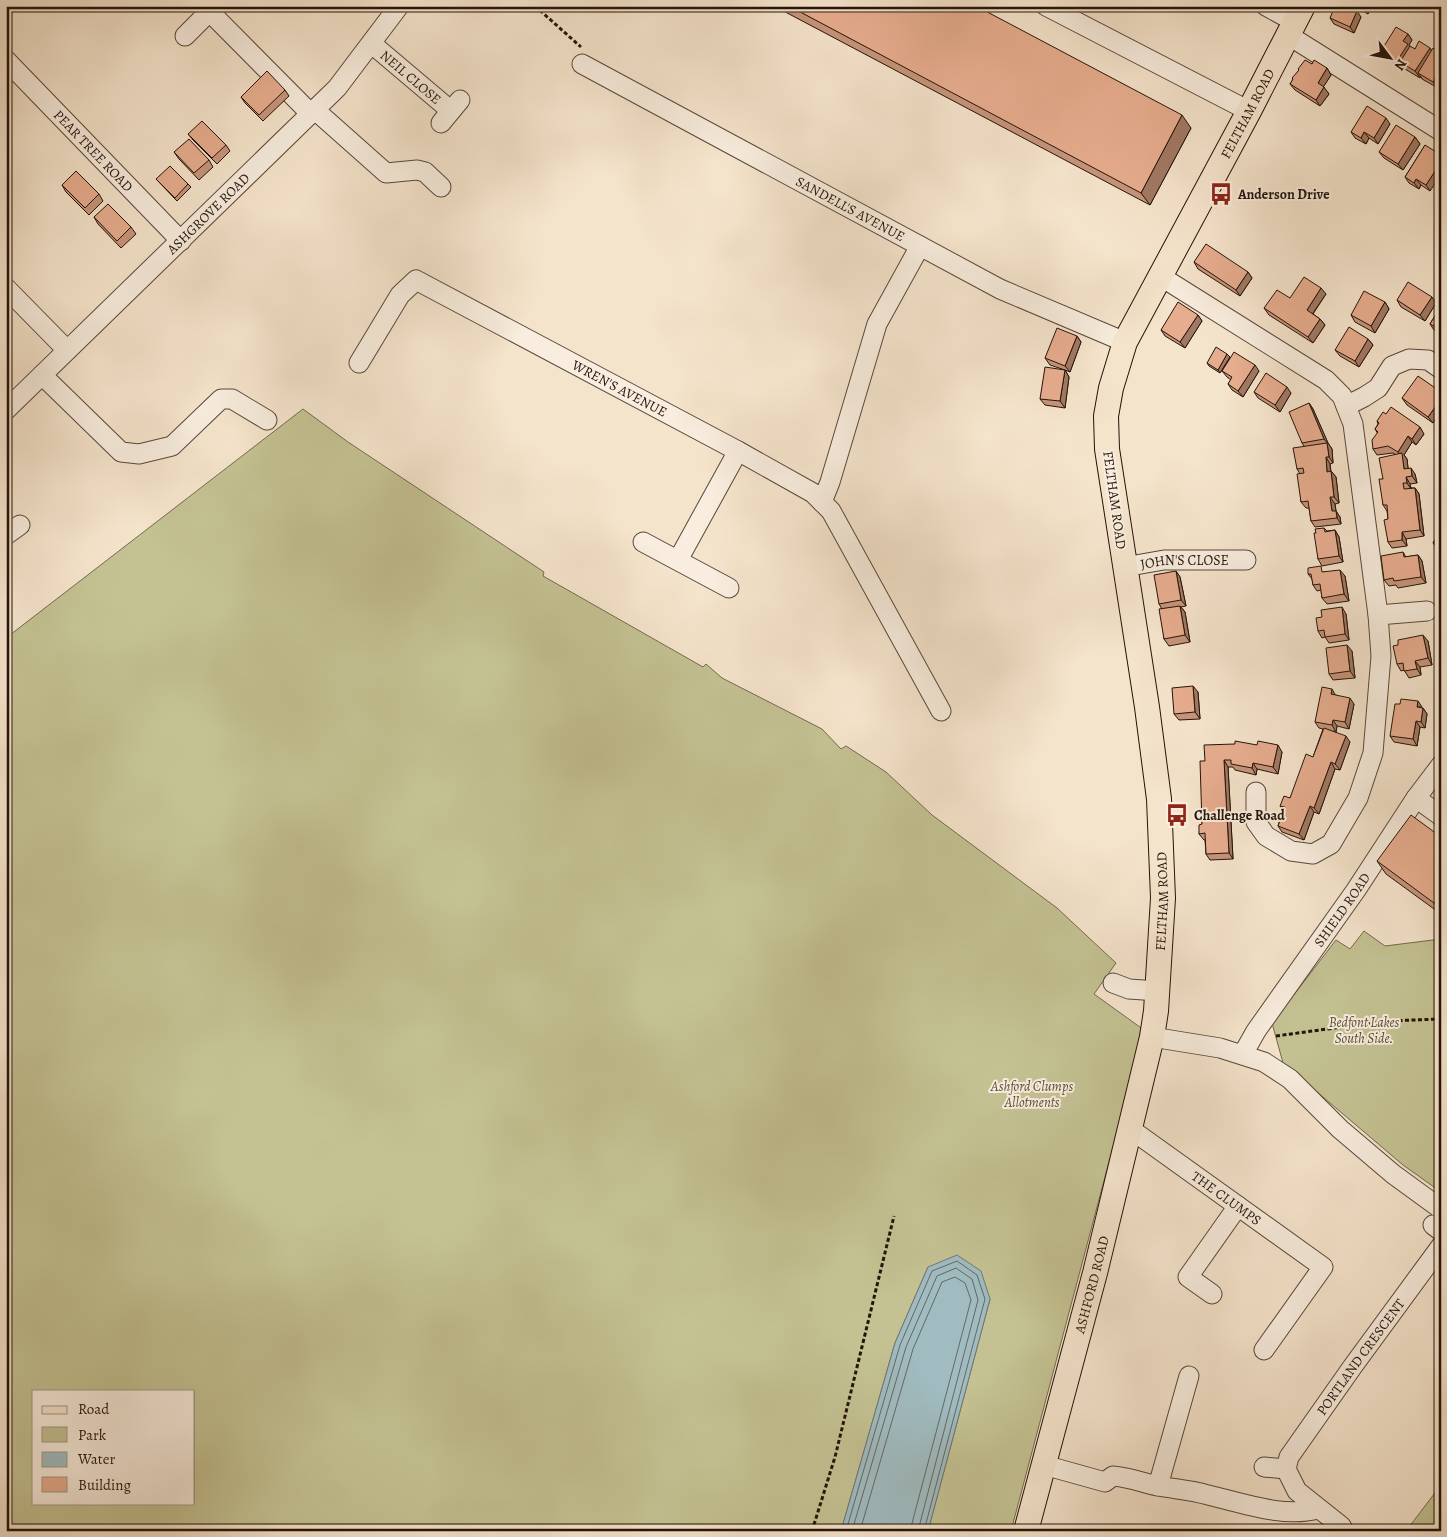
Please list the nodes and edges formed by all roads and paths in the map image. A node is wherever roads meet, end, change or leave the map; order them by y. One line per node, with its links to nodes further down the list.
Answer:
1 (399, 6): 8 (street, ASHGROVE ROAD)
2 (535, 6): 10 (path)
3 (1046, 6): 12 (street)
4 (1266, 6): 6 (street)
5 (206, 9): 7 (street); 13 (street)
6 (1295, 21): 12 (main road, FELTHAM ROAD); 14 (street)
7 (185, 36)
8 (372, 44): 11 (street, NEIL CLOSE); 13 (street, ASHGROVE ROAD)
9 (6, 60): 16 (street, PEAR TREE ROAD)
10 (582, 64): 17 (street, SANDELL'S AVENUE)
11 (450, 111)
12 (1249, 111): 18 (main road, FELTHAM ROAD)
13 (313, 112): 15 (street); 16 (street, ASHGROVE ROAD)
14 (1441, 130)
15 (441, 187)
16 (181, 241): 21 (street, ASHGROVE ROAD)
17 (920, 246): 20 (street, SANDELL'S AVENUE); 29 (street)
18 (1160, 276): 20 (main road, FELTHAM ROAD); 25 (street)
19 (6, 288): 21 (street)
20 (1125, 342): 33 (main road, FELTHAM ROAD)
21 (66, 350): 24 (street, ASHGROVE ROAD)
22 (359, 363): 28 (street, WREN'S AVENUE)
23 (1441, 369): 25 (street)
24 (42, 375): 26 (street, ASHGROVE ROAD); 27 (street)
25 (1346, 406): 36 (street)
26 (6, 410)
27 (267, 420)
28 (738, 451): 29 (street, WREN'S AVENUE); 31 (street)
29 (822, 502): 37 (street, WREN'S AVENUE)
30 (643, 542): 31 (street)
31 (678, 560): 34 (street)
32 (1246, 560): 33 (street, JOHN'S CLOSE)
33 (1124, 567): 43 (main road, FELTHAM ROAD)
34 (729, 588)
35 (1427, 611): 36 (street)
36 (1378, 615): 39 (street)
37 (941, 711)
38 (1441, 765): 40 (street, SHIELD ROAD)
39 (1256, 792)
40 (1416, 798): 41 (street); 47 (street, SHIELD ROAD)
41 (1441, 816)
42 (1113, 982): 43 (street)
43 (1158, 991): 46 (main road, FELTHAM ROAD)
44 (1441, 1019): 45 (path)
45 (1276, 1036)
46 (1152, 1037): 47 (street); 48 (main road, ASHFORD ROAD)
47 (1242, 1054): 51 (street)
48 (1130, 1128): 49 (street, THE CLUMPS); 56 (main road, ASHFORD ROAD)
49 (1238, 1206): 53 (street); 54 (street, THE CLUMPS)
50 (894, 1216): 61 (path)
51 (1438, 1222)
52 (1441, 1246): 58 (street, PORTLAND CRESCENT)
53 (1212, 1294)
54 (1264, 1350)
55 (1189, 1376): 59 (street)
56 (1044, 1466): 59 (street); 62 (main road, ASHFORD ROAD)
57 (1264, 1467): 58 (street)
58 (1286, 1469): 60 (street)
59 (1158, 1486): 60 (street)
60 (1318, 1509): 63 (street)
61 (812, 1531)
62 (1026, 1531)
63 (1344, 1531)

